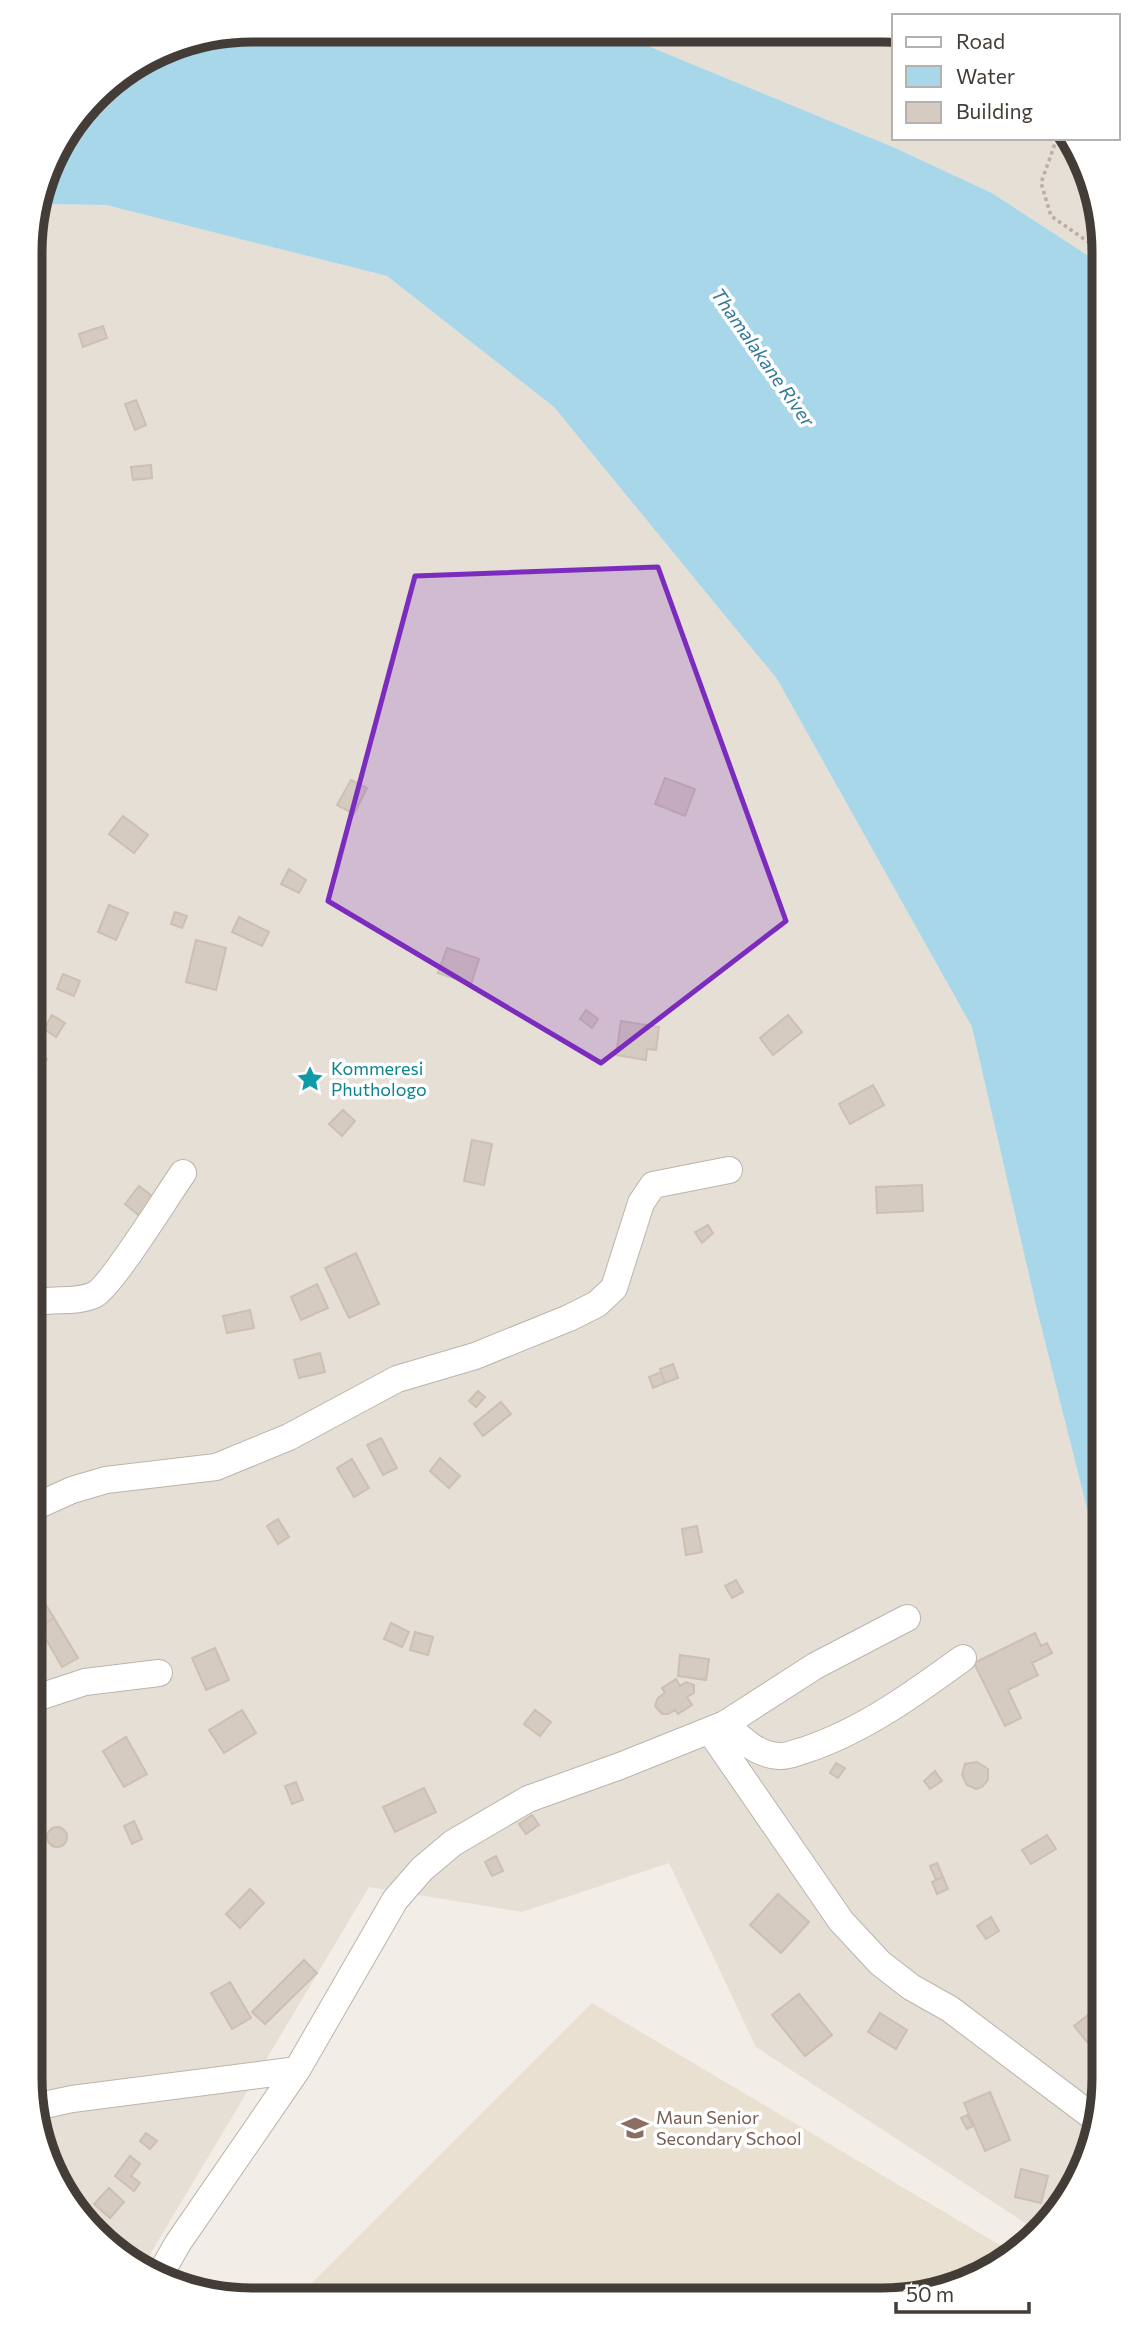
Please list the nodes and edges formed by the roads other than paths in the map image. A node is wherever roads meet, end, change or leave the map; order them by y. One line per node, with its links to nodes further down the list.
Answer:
1 (729, 1170): 4 (street)
2 (183, 1173): 3 (street)
3 (42, 1302)
4 (42, 1504)
5 (907, 1618): 9 (street)
6 (963, 1658): 9 (street)
7 (159, 1673): 8 (street)
8 (42, 1696)
9 (718, 1727): 10 (street); 12 (street)
10 (297, 2070): 11 (street); 13 (street)
11 (44, 2105)
12 (1089, 2114)
13 (163, 2268)

